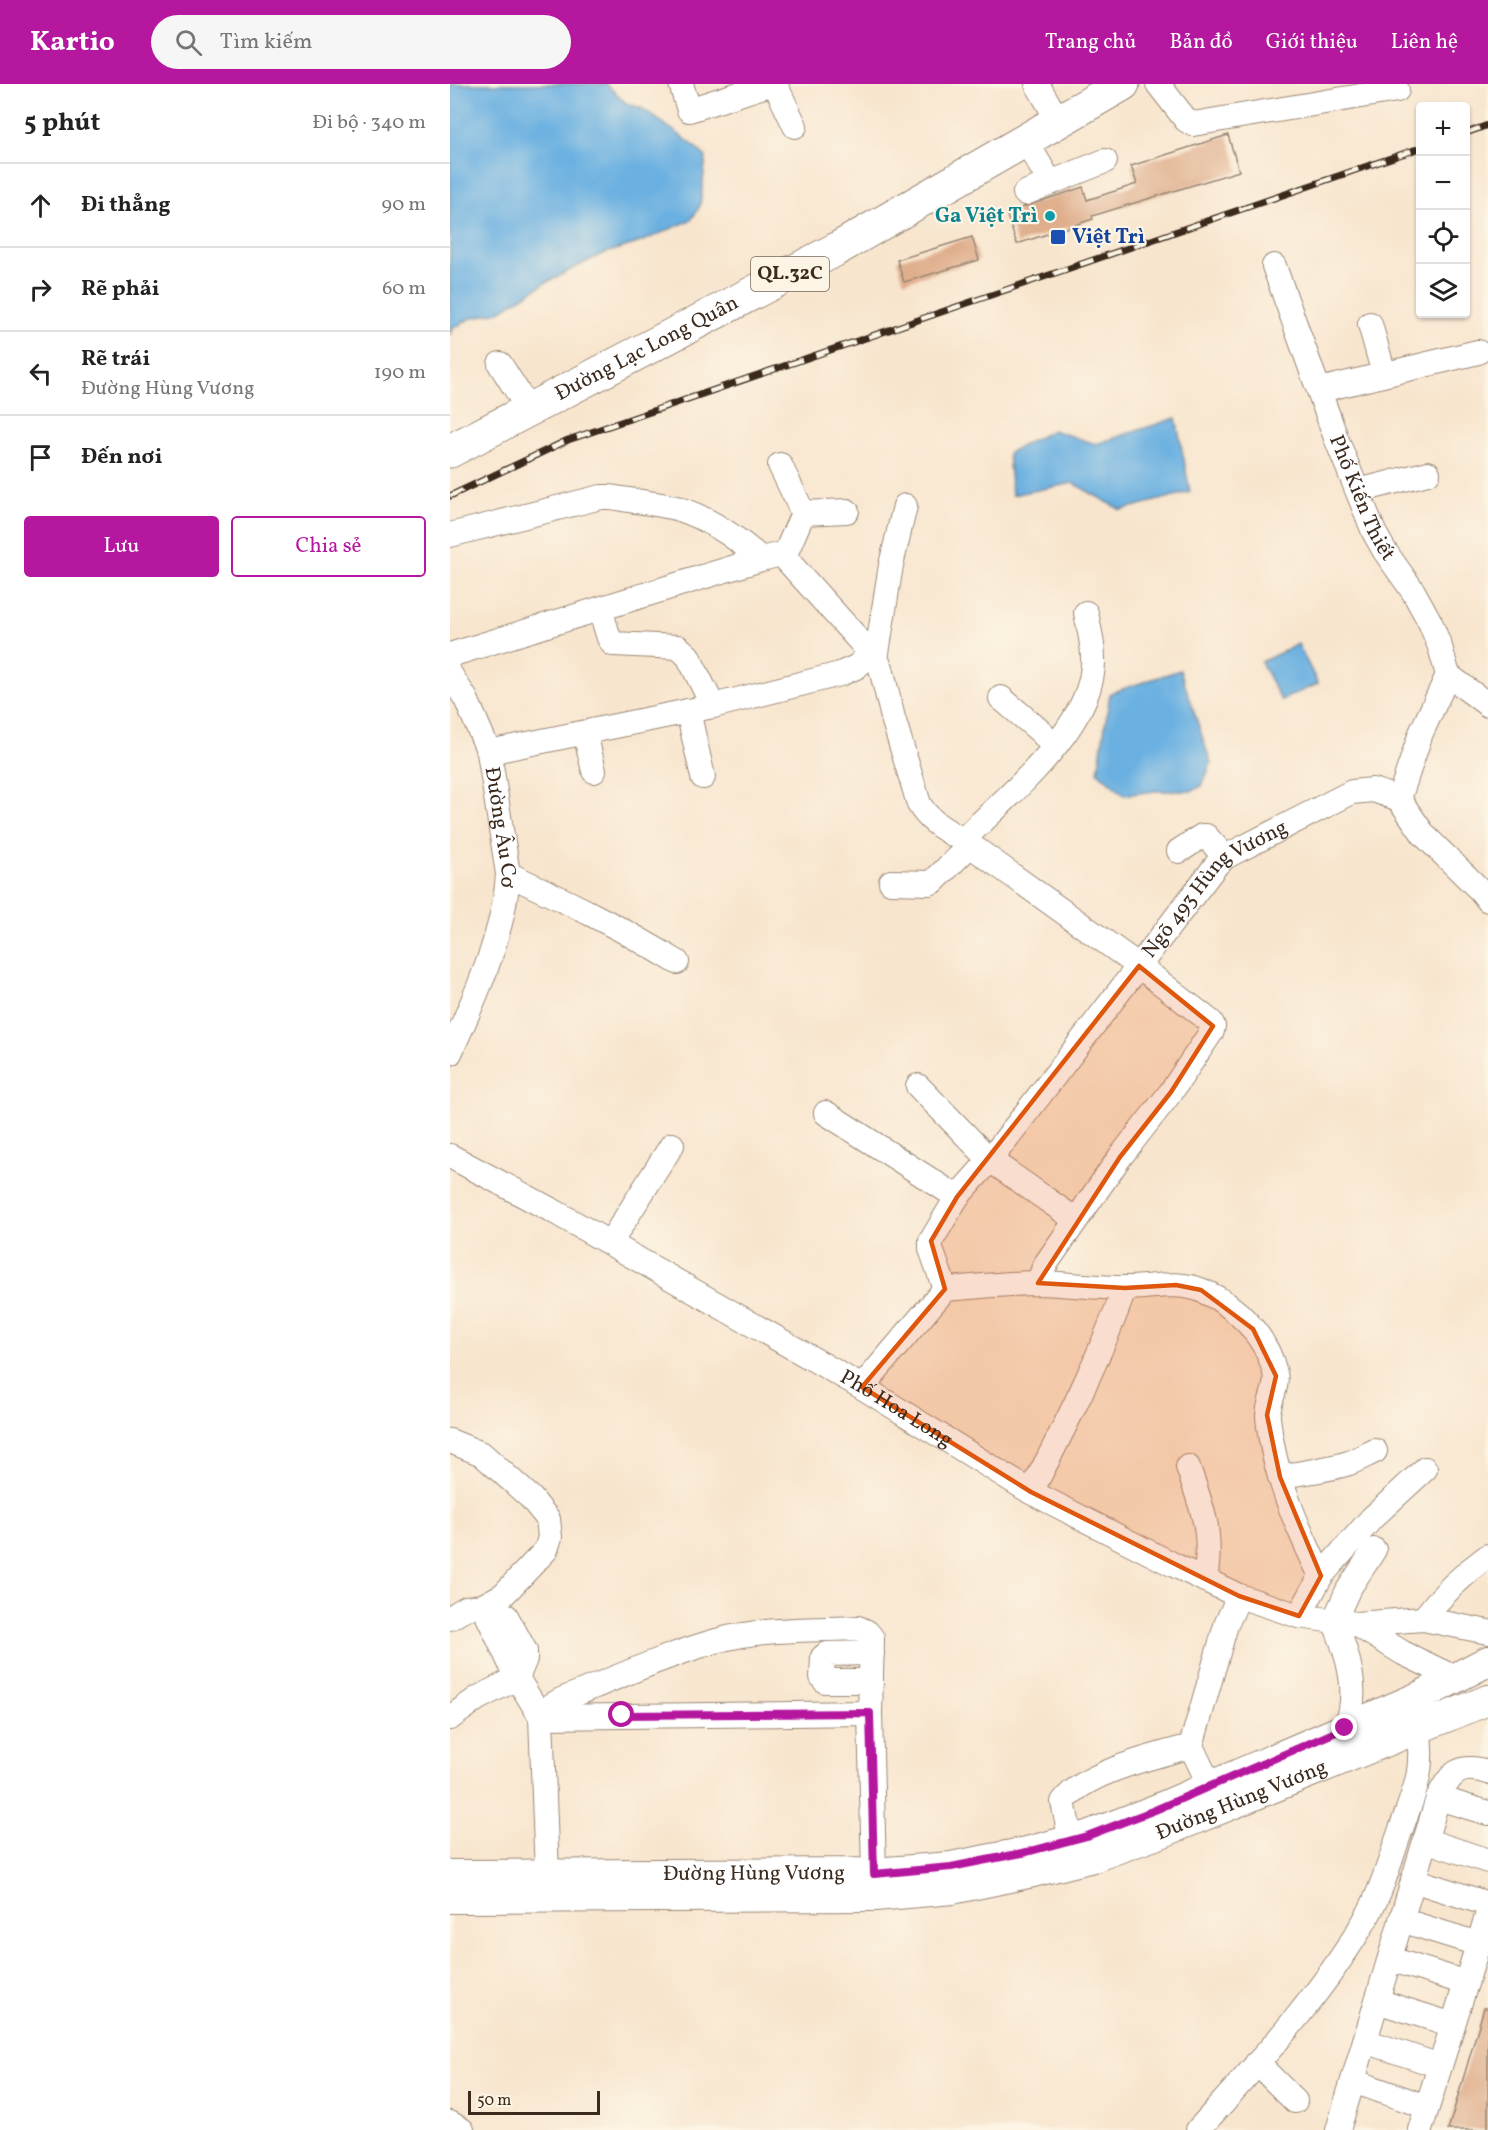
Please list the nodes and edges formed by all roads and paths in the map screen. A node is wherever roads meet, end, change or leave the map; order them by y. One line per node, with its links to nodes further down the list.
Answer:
1 (681, 84): 2 (street)
2 (770, 84)
3 (775, 84): 9 (street)
4 (1037, 84): 8 (street)
5 (1123, 84): 8 (highway, Đường Lạc Long Quân / QL.32C)
6 (1158, 84): 7 (street)
7 (1396, 90)
8 (1059, 122): 10 (highway, Đường Lạc Long Quân / QL.32C)
9 (795, 126)
10 (1026, 141): 12 (street); 20 (highway, Đường Lạc Long Quân / QL.32C)
11 (1105, 160): 12 (street)
12 (1050, 182): 13 (street)
13 (1026, 193)
14 (1275, 266): 19 (street, Phố Kiến Thiết)
15 (1370, 324): 18 (street)
16 (1478, 352): 18 (street)
17 (500, 364): 20 (street)
18 (1384, 374): 19 (street)
19 (1320, 390): 24 (street, Phố Kiến Thiết)
20 (529, 410): 21 (highway, Đường Lạc Long Quân / QL.32C)
21 (450, 451)
22 (780, 465): 27 (street)
23 (1428, 473): 24 (street)
24 (1358, 491): 35 (street, Phố Kiến Thiết)
25 (905, 506): 33 (street)
26 (847, 511): 27 (street)
27 (803, 513): 29 (street)
28 (450, 535): 29 (street)
29 (773, 558): 30 (street); 33 (street)
30 (600, 609): 32 (street); 38 (street)
31 (1086, 613): 41 (street)
32 (450, 655)
33 (873, 657): 38 (street); 46 (street)
34 (450, 674): 42 (street, Đường Âu Cơ)
35 (1448, 675): 37 (street); 45 (street)
36 (1001, 698): 41 (street)
37 (1488, 705)
38 (713, 706): 39 (street)
39 (687, 711): 40 (street); 44 (street)
40 (585, 733): 42 (street); 43 (street)
41 (1054, 747): 46 (street)
42 (489, 752): 49 (street, Đường Âu Cơ)
43 (594, 771)
44 (703, 777)
45 (1399, 799): 48 (street, Ngõ 493 Hùng Vương); 51 (street)
46 (966, 842): 50 (street); 53 (street)
47 (1179, 851): 48 (street)
48 (1225, 857): 53 (street, Ngõ 493 Hùng Vương)
49 (508, 874): 52 (street); 54 (street, Đường Âu Cơ)
50 (891, 882)
51 (1488, 900)
52 (677, 962)
53 (1139, 966): 59 (street, Ngõ 493 Hùng Vương); 61 (street)
54 (450, 1053)
55 (918, 1086): 59 (street)
56 (826, 1113): 60 (street)
57 (672, 1145): 62 (street)
58 (450, 1156): 62 (street, Phố Hoa Long)
59 (990, 1160): 60 (street, Ngõ 493 Hùng Vương); 61 (street)
60 (957, 1197): 65 (street, Ngõ 493 Hùng Vương)
61 (1076, 1220): 63 (street)
62 (610, 1243): 66 (street, Phố Hoa Long)
63 (1038, 1283): 64 (street); 65 (street)
64 (1125, 1288): 71 (street); 72 (street)
65 (945, 1290): 66 (street)
66 (862, 1387): 72 (street, Phố Hoa Long)
67 (450, 1441): 78 (street)
68 (1375, 1451): 71 (street)
69 (1188, 1467): 76 (street)
70 (1425, 1469): 75 (street)
71 (1280, 1477): 75 (street)
72 (1031, 1492): 76 (street, Phố Hoa Long)
73 (1374, 1550): 83 (street)
74 (1488, 1556): 82 (street)
75 (1321, 1576): 80 (street)
76 (1205, 1580): 77 (street, Phố Hoa Long)
77 (1239, 1596): 80 (street, Phố Hoa Long); 97 (street)
78 (483, 1606): 81 (street); 87 (street)
79 (506, 1616): 87 (street)
80 (1299, 1616): 83 (street, Phố Hoa Long)
81 (450, 1618)
82 (1423, 1618): 83 (street, Phố Hoa Long); 84 (street, Phố Hoa Long)
83 (1345, 1623): 88 (street, Phố Hoa Long); 96 (street)
84 (1488, 1632)
85 (872, 1653): 89 (street); 89 (street); 93 (street)
86 (1488, 1661): 88 (main road, Đường Hùng Vương)
87 (517, 1678): 93 (street); 94 (street)
88 (1455, 1678): 90 (main road); 96 (main road, Đường Hùng Vương)
89 (871, 1681): 92 (street)
90 (1488, 1695)
91 (1488, 1700): 95 (main road, Đường Hùng Vương)
92 (870, 1713): 93 (street); 105 (street)
93 (541, 1717): 107 (street)
94 (450, 1719)
95 (1418, 1727): 109 (main road, Đường Hùng Vương); 119 (street)
96 (1345, 1728): 99 (main road, Đường Hùng Vương)
97 (1191, 1746): 99 (street); 103 (street)
98 (1488, 1772): 100 (street)
99 (1210, 1786): 103 (main road, Đường Hùng Vương)
100 (1438, 1798): 101 (street); 102 (street)
101 (1488, 1813)
102 (1425, 1840): 104 (street); 108 (street)
103 (1071, 1841): 105 (main road, Đường Hùng Vương)
104 (1488, 1861)
105 (874, 1874): 107 (main road, Đường Hùng Vương)
106 (450, 1875): 107 (main road, Đường Hùng Vương)
107 (547, 1875)
108 (1413, 1880): 110 (street); 112 (street)
109 (450, 1898)
110 (1488, 1904)
111 (1488, 1913): 113 (street)
112 (1401, 1920): 113 (street); 114 (street)
113 (1478, 1944): 115 (street)
114 (1390, 1959): 115 (street); 116 (street)
115 (1466, 1983): 117 (street)
116 (1377, 2001): 117 (street); 118 (street)
117 (1453, 2025): 120 (street)
118 (1365, 2041): 120 (street); 121 (street)
119 (1257, 2063): 122 (street); 126 (street)
120 (1440, 2066): 123 (street)
121 (1353, 2081): 123 (street); 127 (street)
122 (1295, 2101)
123 (1427, 2107): 128 (street)
124 (450, 2124): 125 (street)
125 (462, 2130)
126 (1198, 2130)
127 (1338, 2130)
128 (1420, 2130)

